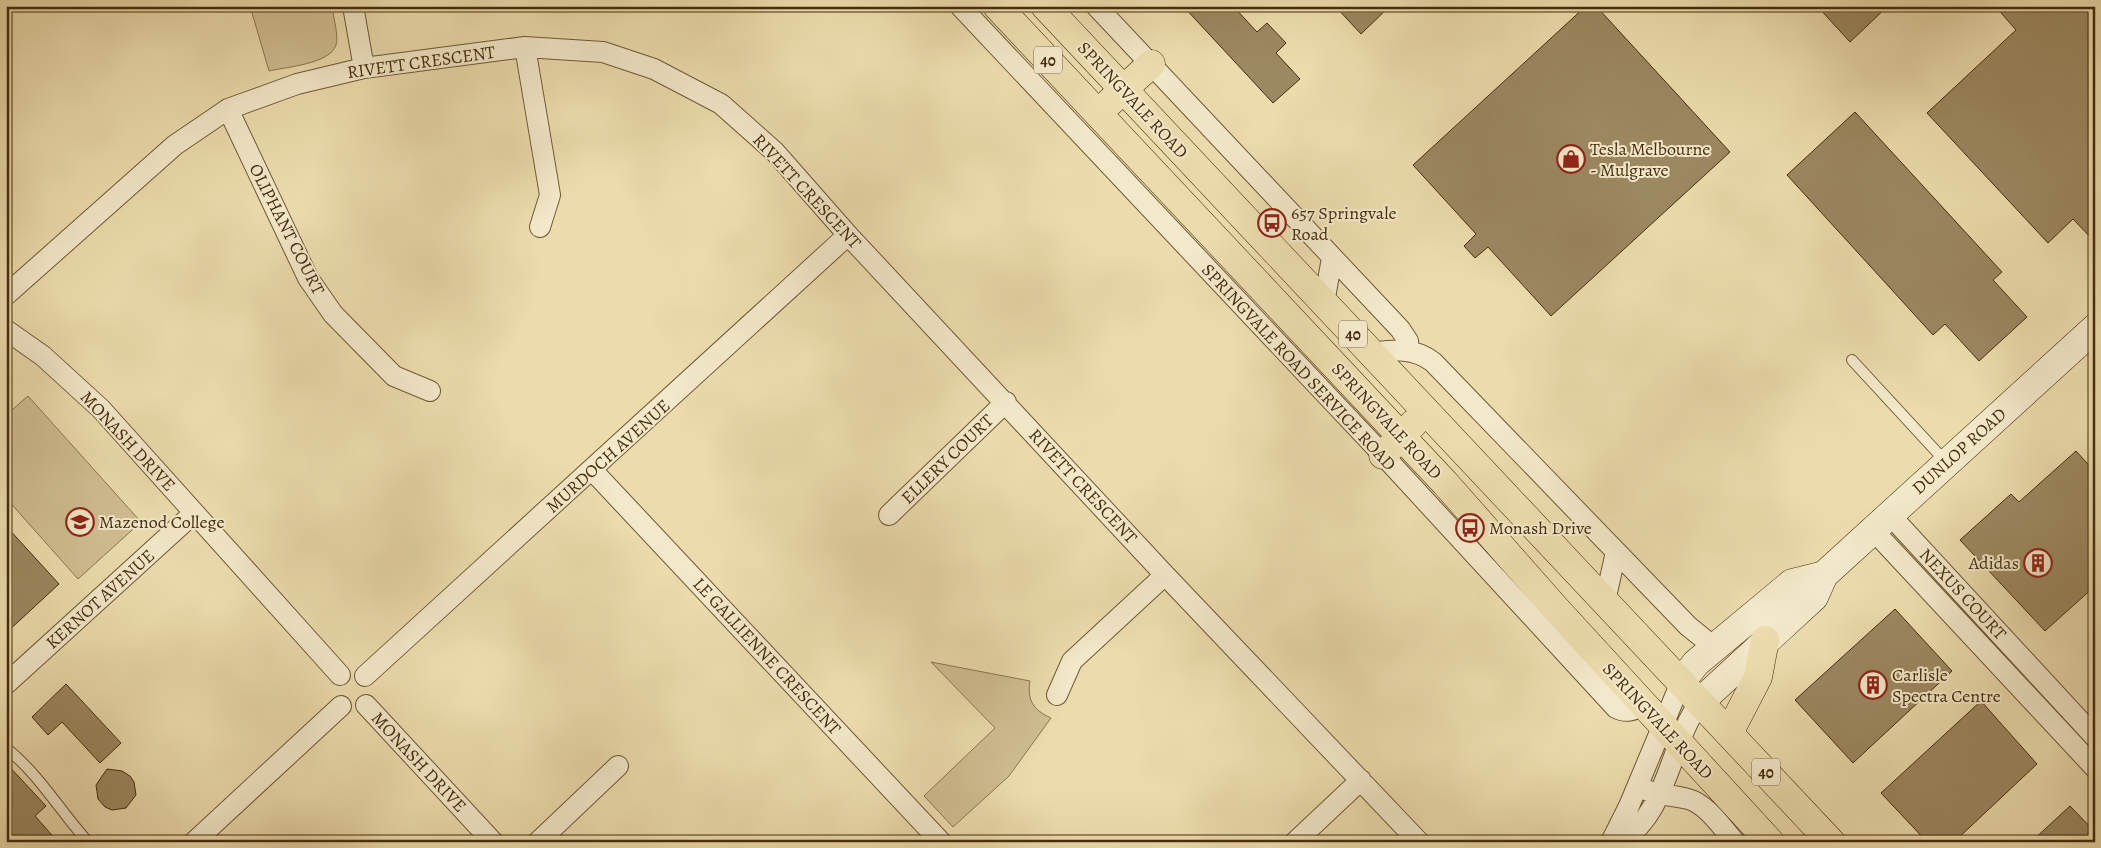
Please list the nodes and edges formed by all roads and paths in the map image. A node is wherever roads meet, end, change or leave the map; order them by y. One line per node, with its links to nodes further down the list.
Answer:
1 (353, 6): 9 (street)
2 (960, 6): 6 (street, SPRINGVALE ROAD SERVICE ROAD)
3 (996, 6): 6 (street, SPRINGVALE ROAD); 12 (highway, SPRINGVALE ROAD / 40)
4 (1045, 6): 10 (highway, SPRINGVALE ROAD / 40)
5 (1096, 6): 8 (street)
6 (976, 23): 26 (street, SPRINGVALE ROAD SERVICE ROAD)
7 (525, 48): 9 (street, RIVETT CRESCENT); 13 (street); 14 (street, RIVETT CRESCENT)
8 (1151, 64): 10 (highway); 15 (street)
9 (364, 68): 11 (street, RIVETT CRESCENT)
10 (1124, 90): 12 (highway); 17 (highway, SPRINGVALE ROAD / 40)
11 (228, 110): 16 (street, RIVETT CRESCENT); 23 (street, OLIPHANT COURT)
12 (1098, 114): 26 (highway, SPRINGVALE ROAD / 40)
13 (540, 227)
14 (848, 235): 24 (street, RIVETT CRESCENT); 28 (street, MURDOCH AVENUE)
15 (1332, 258): 17 (street); 20 (street)
16 (6, 295)
17 (1324, 303): 21 (highway, SPRINGVALE ROAD / 40)
18 (2095, 328): 27 (street, DUNLOP ROAD)
19 (6, 330): 29 (street, MONASH DRIVE)
20 (1409, 350): 21 (street, SPRINGVALE ROAD); 32 (street)
21 (1371, 353): 25 (highway, SPRINGVALE ROAD / 40)
22 (1852, 360): 27 (lane)
23 (430, 392)
24 (1006, 402): 30 (street, ELLERY COURT); 33 (street, RIVETT CRESCENT)
25 (1426, 411): 26 (highway); 35 (highway, SPRINGVALE ROAD / 40)
26 (1392, 445): 51 (highway, SPRINGVALE ROAD / 40)
27 (1947, 463): 31 (street, DUNLOP ROAD)
28 (592, 470): 40 (street, MURDOCH AVENUE); 63 (street, LE GALLIENNE CRESCENT)
29 (194, 514): 39 (street, MONASH DRIVE); 42 (street, KERNOT AVENUE)
30 (889, 515)
31 (1881, 522): 34 (street, DUNLOP ROAD); 38 (street, NEXUS COURT); 43 (street, NEXUS COURT)
32 (1616, 552): 35 (street); 37 (street)
33 (1165, 574): 44 (street); 56 (street, RIVETT CRESCENT)
34 (1824, 574): 36 (street, DUNLOP ROAD); 37 (street, DUNLOP ROAD)
35 (1605, 601): 41 (highway, SPRINGVALE ROAD / 40)
36 (1765, 640): 45 (street, DUNLOP ROAD); 49 (highway)
37 (1714, 648): 41 (street, DUNLOP ROAD)
38 (2036, 674): 43 (street); 48 (street, NEXUS COURT)
39 (340, 675): 40 (street); 47 (street)
40 (365, 676): 46 (street)
41 (1681, 682): 45 (highway, SPRINGVALE ROAD / 40); 51 (street)
42 (6, 684)
43 (2021, 687): 50 (street, NEXUS COURT)
44 (1057, 694)
45 (1700, 702): 49 (highway, SPRINGVALE ROAD / 40); 51 (street)
46 (366, 705): 47 (street); 61 (street, MONASH DRIVE)
47 (341, 706): 60 (street)
48 (2079, 720): 50 (street); 52 (street, NEXUS COURT)
49 (1729, 733): 70 (highway, SPRINGVALE ROAD / 40)
50 (2064, 734): 55 (street, NEXUS COURT)
51 (1671, 736): 57 (street); 58 (street); 69 (highway, SPRINGVALE ROAD / 40)
52 (2095, 737)
53 (6, 748): 59 (lane)
54 (618, 766): 62 (street)
55 (2095, 768)
56 (1361, 780): 64 (street); 65 (street, RIVETT CRESCENT)
57 (1638, 786): 58 (street); 66 (street)
58 (1657, 795): 67 (street); 68 (street)
59 (88, 842)
60 (194, 842)
61 (493, 842)
62 (538, 842)
63 (941, 842)
64 (1295, 842)
65 (1419, 842)
66 (1611, 842)
67 (1619, 842)
68 (1735, 842)
69 (1770, 842)
70 (1831, 842)

